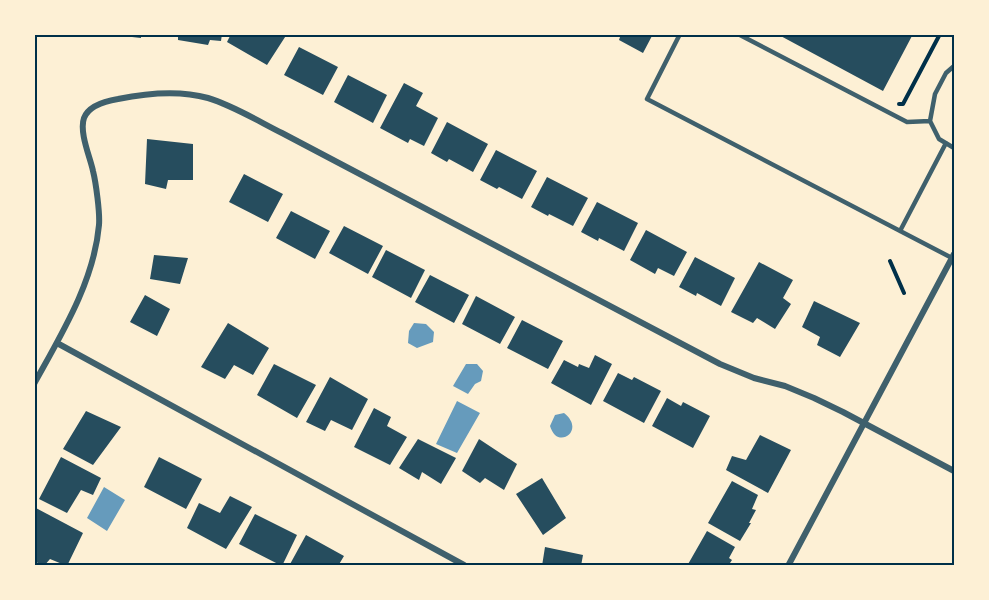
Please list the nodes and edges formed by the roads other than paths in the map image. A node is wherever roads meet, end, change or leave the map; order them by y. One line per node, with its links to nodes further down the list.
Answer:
1 (680, 34): 7 (lane)
2 (738, 34): 4 (lane)
3 (954, 66): 4 (lane)
4 (930, 121): 5 (lane)
5 (946, 143): 6 (lane); 7 (lane)
6 (954, 148)
7 (900, 231): 8 (lane)
8 (953, 256): 11 (street)
9 (57, 343): 10 (street); 11 (street); 13 (street)
10 (34, 384)
11 (865, 424): 12 (street); 14 (street)
12 (954, 471)
13 (464, 565)
14 (788, 566)

